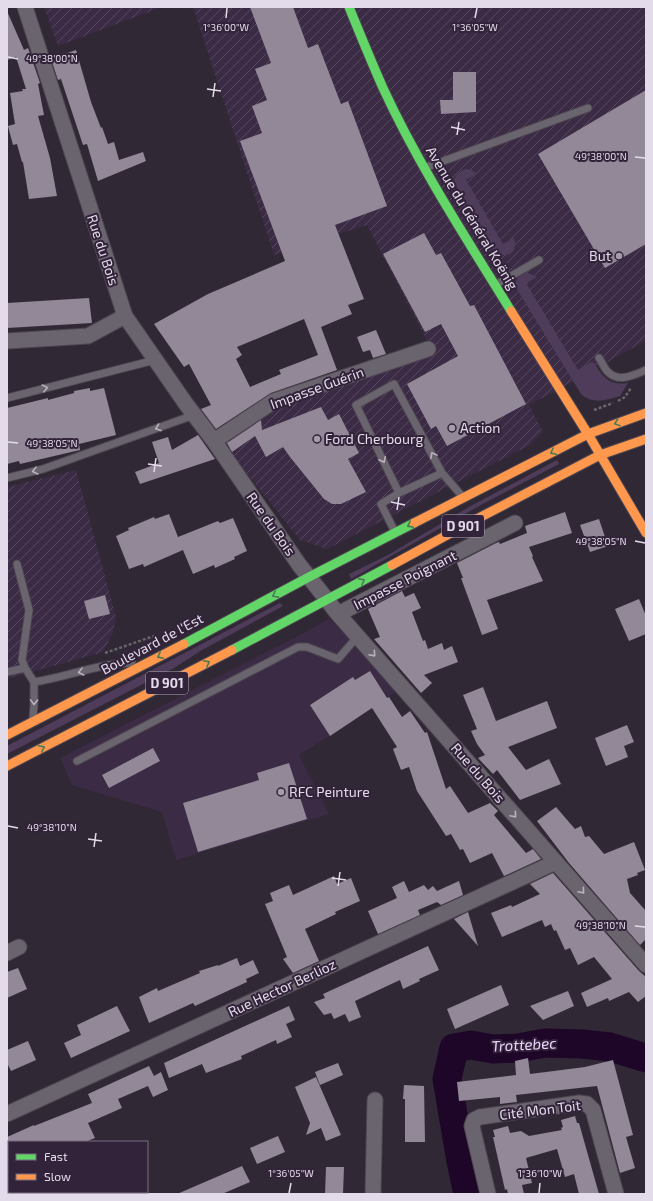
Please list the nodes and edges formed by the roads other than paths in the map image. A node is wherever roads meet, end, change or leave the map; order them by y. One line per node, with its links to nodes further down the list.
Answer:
1 (25, 7): 7 (street, Rue du Bois)
2 (349, 7): 4 (main road, Avenue du Général Koënig)
3 (588, 108): 4 (lane)
4 (425, 168): 6 (main road, Avenue du Général Koënig)
5 (539, 260): 6 (lane)
6 (495, 285): 16 (main road, Avenue du Général Koënig)
7 (124, 316): 8 (street); 11 (street, Rue du Bois)
8 (7, 341)
9 (428, 349): 18 (street, Impasse Guérin)
10 (599, 358): 12 (lane)
11 (155, 360): 13 (lane, one-way to 11); 15 (street, Rue du Bois)
12 (646, 370)
13 (7, 398)
14 (646, 413): 16 (main road, D 901, one-way to 16)
15 (194, 415): 18 (street, Rue du Bois); 24 (lane, one-way to 24)
16 (588, 434): 20 (main road); 21 (main road, Avenue du Général Koënig); 26 (main road, D 901, one-way to 26)
17 (646, 439): 21 (main road, D 901)
18 (214, 441): 32 (street, Rue du Bois)
19 (604, 442): 21 (main road)
20 (582, 446)
21 (600, 455): 28 (main road, D 901); 29 (main road, Avenue du Général Koënig)
22 (577, 457): 28 (main road, D 901)
23 (442, 473): 25 (lane); 25 (lane, one-way to 25); 26 (lane)
24 (7, 478)
25 (399, 493): 30 (lane)
26 (463, 498): 30 (main road, D 901, one-way to 30)
27 (515, 523): 34 (street, Impasse Poignant)
28 (457, 529): 33 (main road, D 901, one-way to 28)
29 (646, 532)
30 (396, 533): 32 (main road, D 901)
31 (17, 564): 37 (lane)
32 (310, 577): 33 (street, Rue du Bois); 36 (main road, Boulevard de l'Est / D 901, one-way to 36)
33 (327, 600): 34 (street, Rue du Bois); 43 (main road, D 901, one-way to 33)
34 (338, 614): 35 (street, Rue du Bois)
35 (357, 637): 42 (lane); 44 (street, Rue du Bois, one-way to 44)
36 (147, 663): 39 (lane, one-way to 39); 40 (main road, Boulevard de l'Est / D 901)
37 (26, 668): 38 (lane); 39 (lane)
38 (7, 672)
39 (34, 682): 40 (lane, one-way to 40)
40 (32, 722): 41 (main road, Boulevard de l'Est / D 901)
41 (7, 735)
42 (77, 761)
43 (7, 766)
44 (556, 862): 45 (street, Rue du Bois, one-way to 45); 47 (street, Rue Hector Berlioz)
45 (646, 965)
46 (375, 1100): 48 (street)
47 (7, 1114)
48 (373, 1194)
49 (488, 1194): 50 (street, Cité Mon Toit)
50 (616, 1194)

